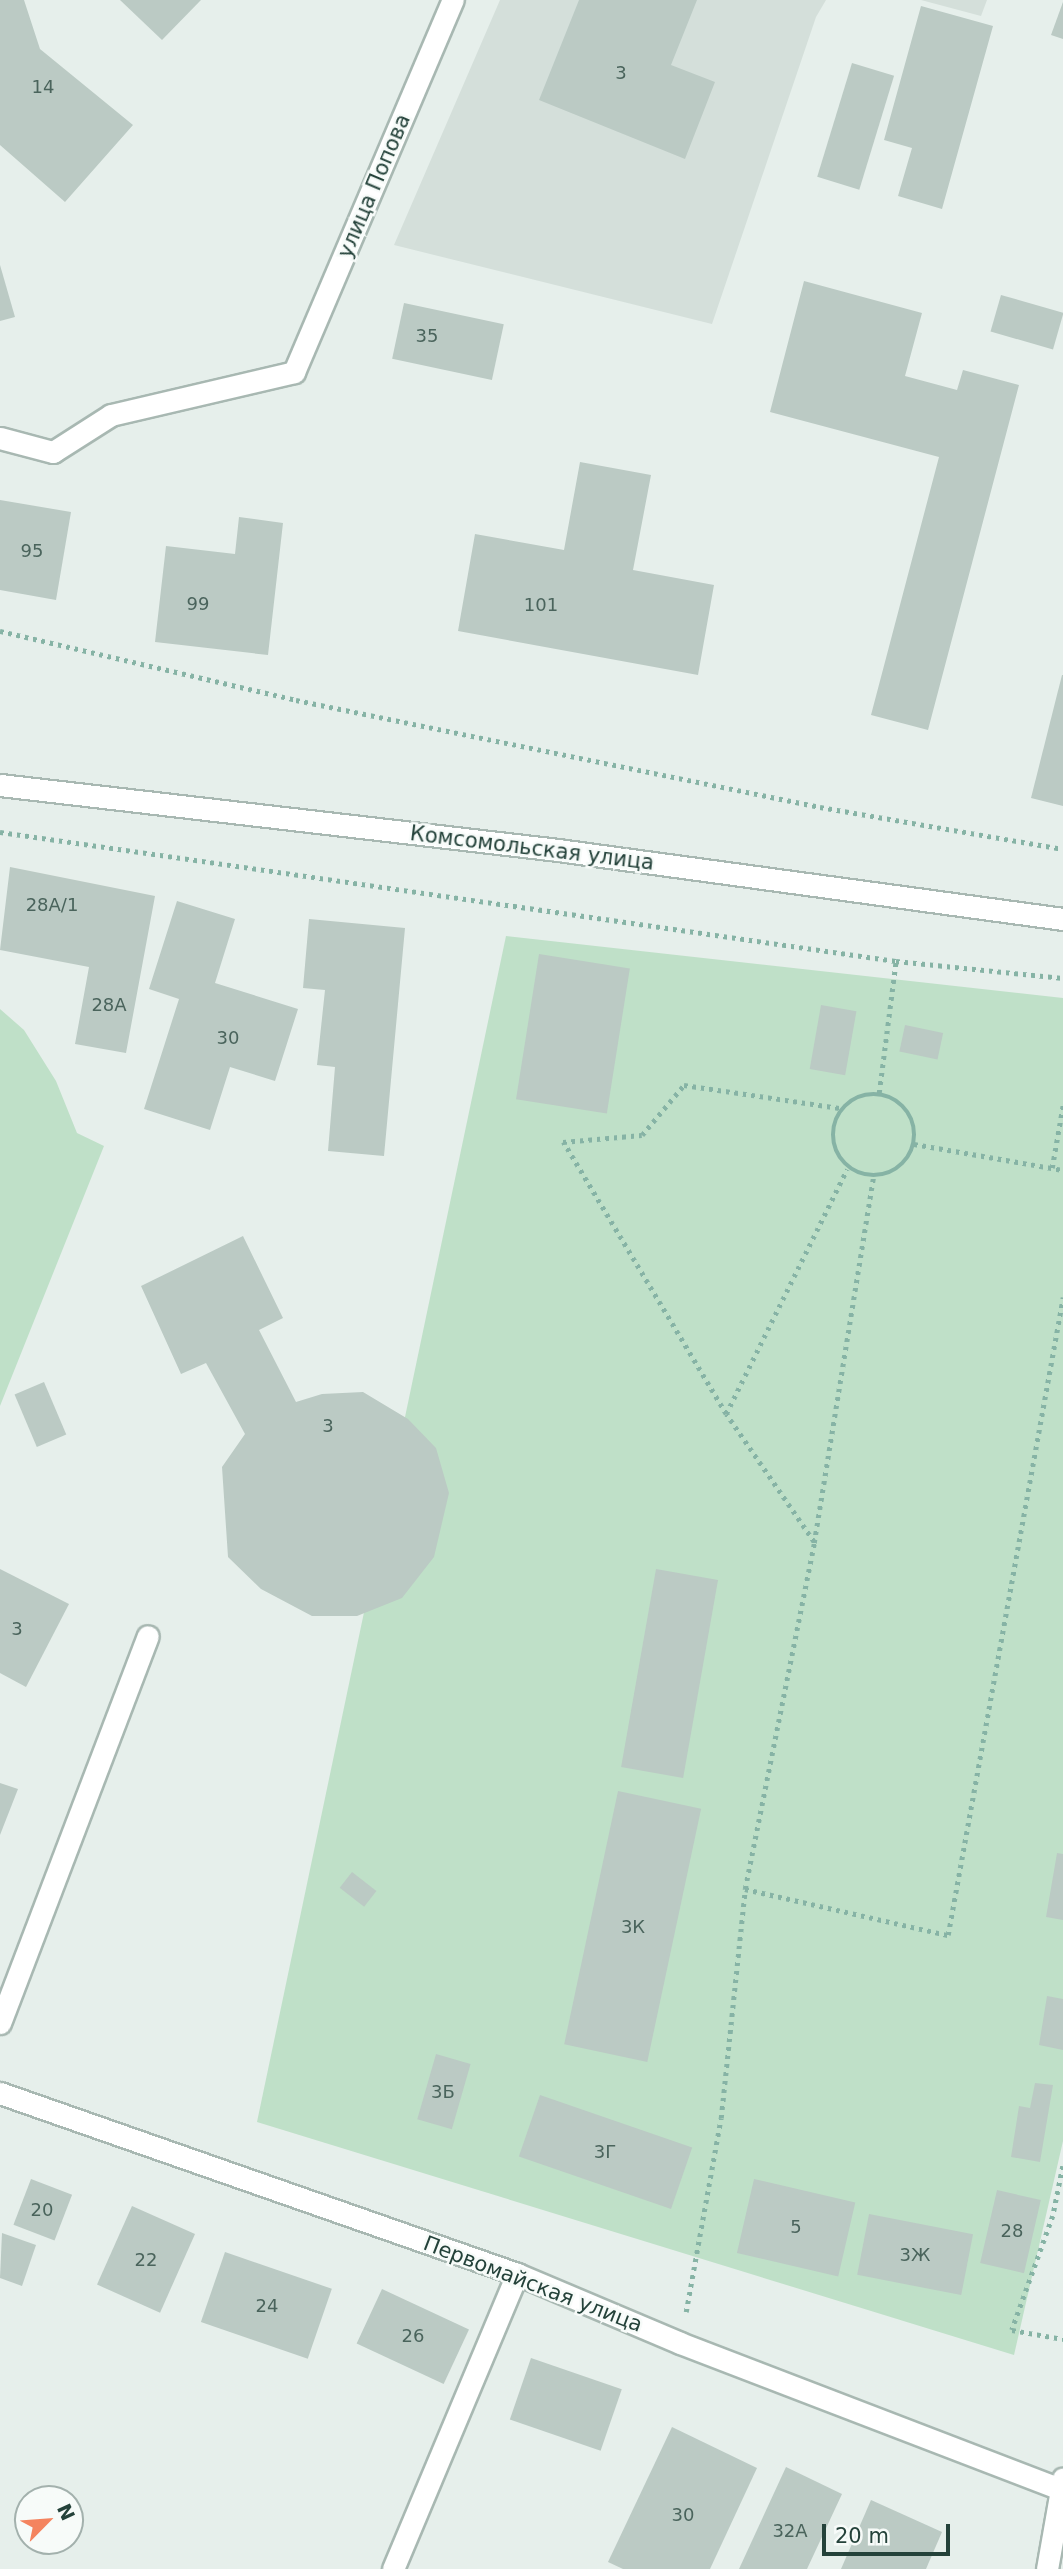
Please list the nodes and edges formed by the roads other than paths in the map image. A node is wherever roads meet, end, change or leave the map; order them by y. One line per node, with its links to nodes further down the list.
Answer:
1 (453, 0): 2 (street, улица Попова)
2 (0, 438)
3 (0, 785): 4 (street, Комсомольская улица)
4 (1063, 919)
5 (148, 1636): 6 (street)
6 (0, 2023)
7 (0, 2093): 8 (street, Первомайская улица)
8 (517, 2274): 9 (street, Первомайская улица); 10 (street)
9 (1062, 2483): 11 (street)
10 (393, 2569)
11 (1047, 2569)

